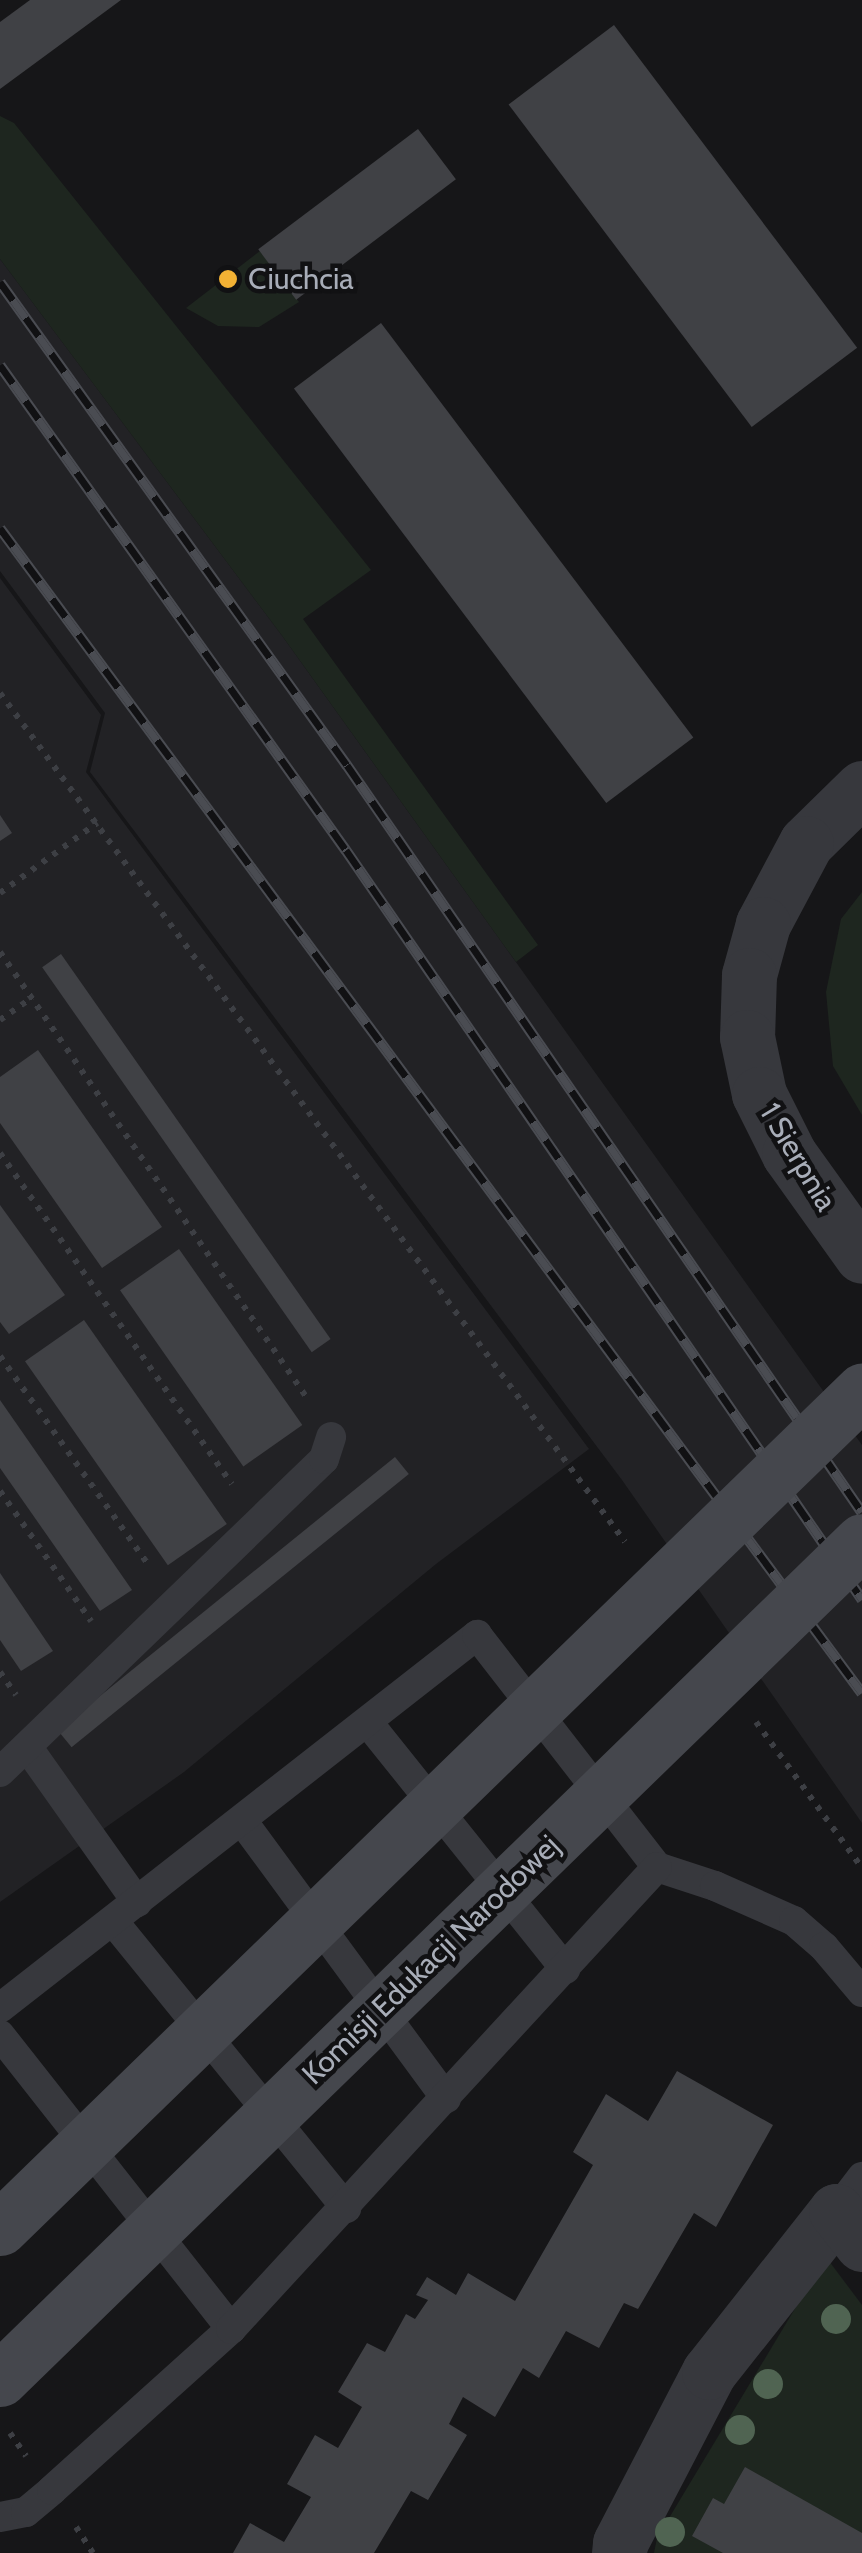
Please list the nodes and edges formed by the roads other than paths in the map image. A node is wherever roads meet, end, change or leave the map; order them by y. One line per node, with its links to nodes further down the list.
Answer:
1 (862, 788): 2 (street, 1 Sierpnia)
2 (862, 1256)
3 (862, 1391): 20 (main road, bridge)
4 (330, 1437): 7 (lane)
5 (862, 1541): 22 (main road, Komisji Edukacji Narodowej, bridge)
6 (369, 1724): 9 (lane); 10 (lane); 13 (lane)
7 (28, 1748): 8 (lane); 11 (lane)
8 (0, 1772)
9 (243, 1822): 11 (lane); 17 (lane)
10 (657, 1867): 13 (lane); 14 (lane)
11 (137, 1902): 12 (lane)
12 (112, 1921): 15 (lane); 18 (lane)
13 (564, 1969): 17 (lane)
14 (862, 1992)
15 (0, 2008)
16 (0, 2034): 21 (lane)
17 (446, 2098): 18 (lane)
18 (346, 2208): 21 (lane)
19 (853, 2210): 24 (street)
20 (0, 2228)
21 (231, 2329): 23 (lane)
22 (0, 2379)
23 (13, 2514)
24 (619, 2553)

